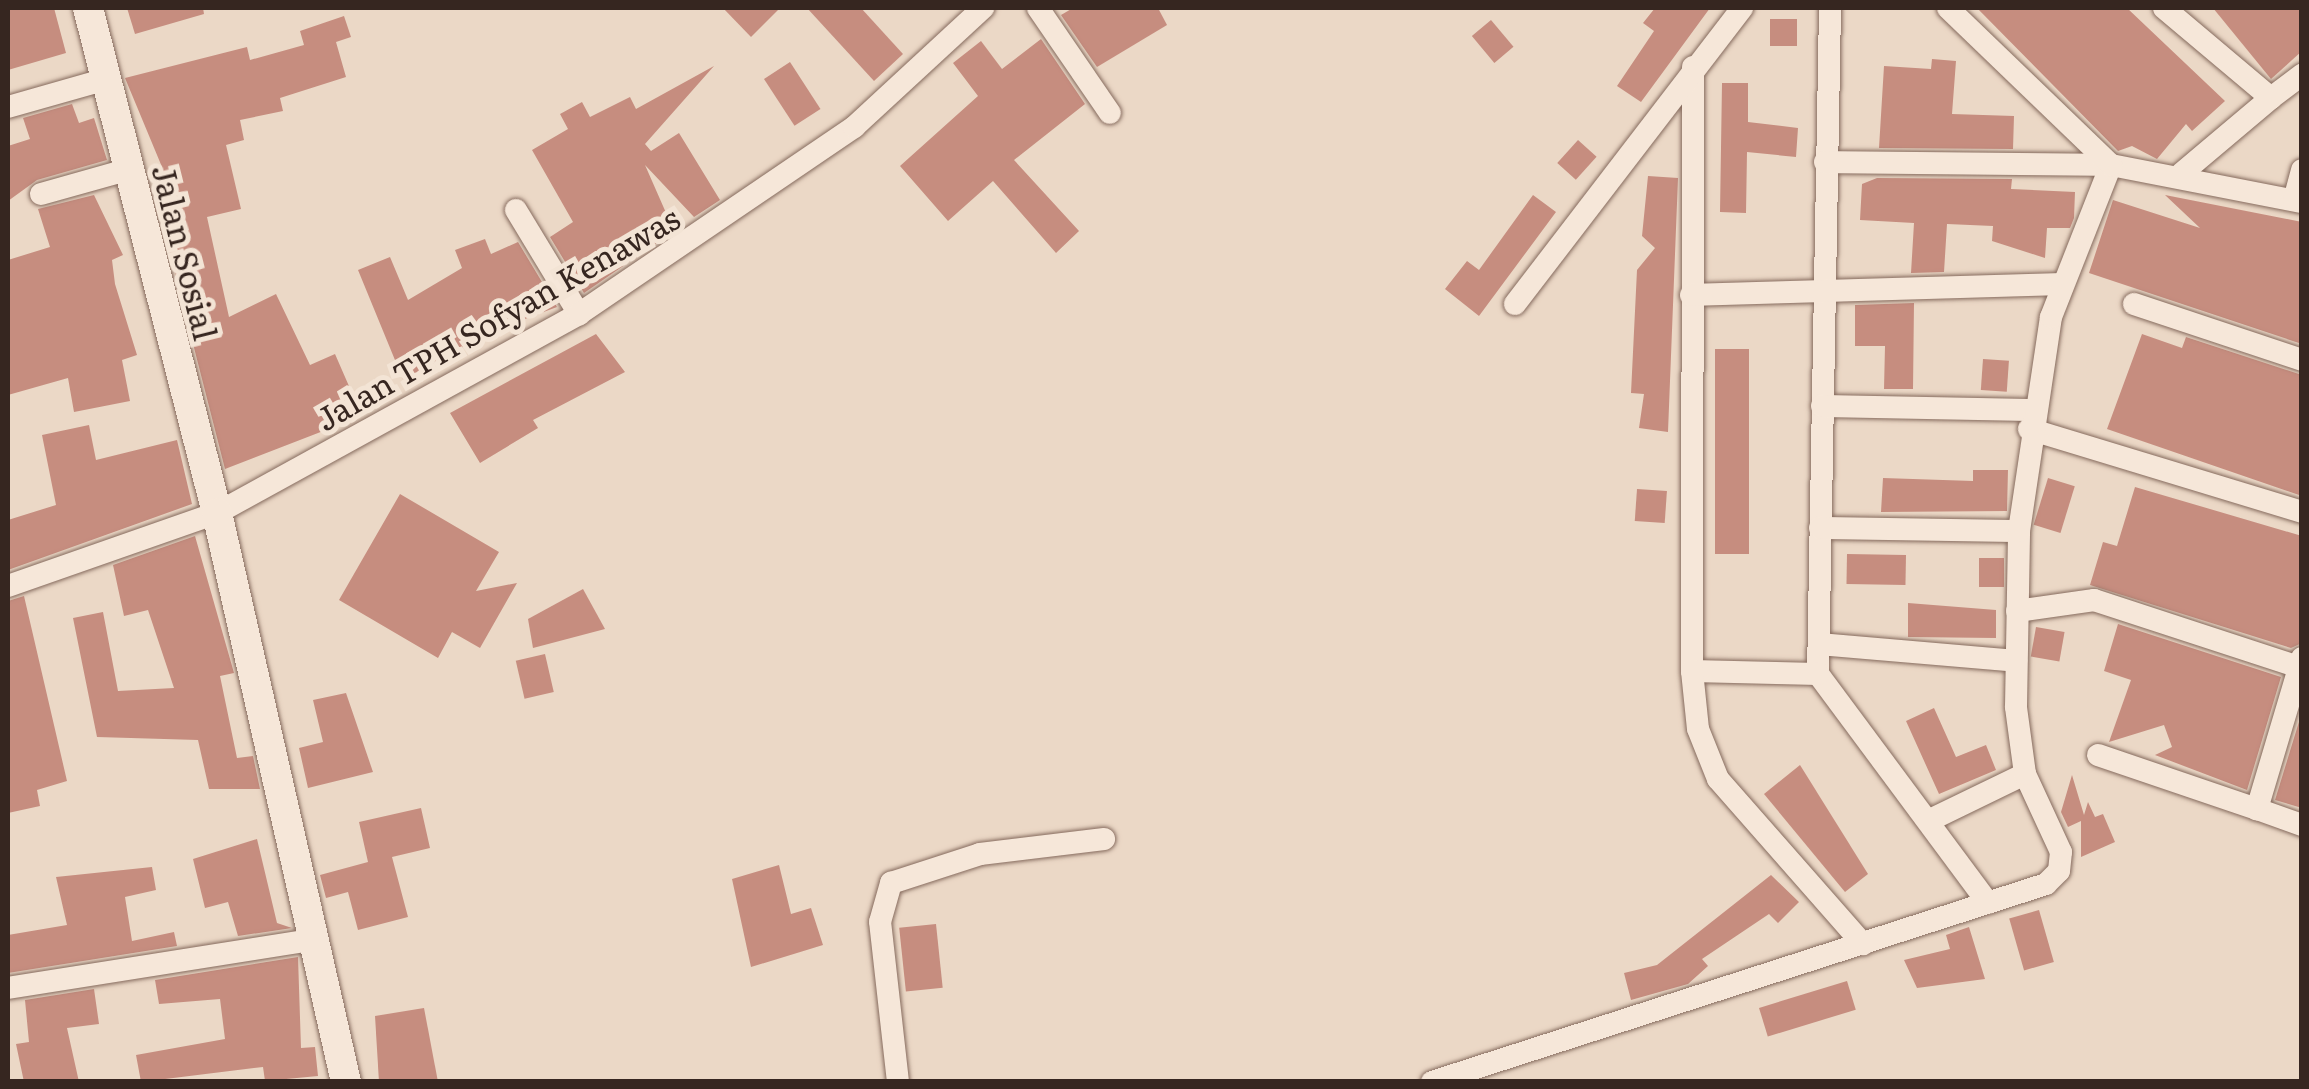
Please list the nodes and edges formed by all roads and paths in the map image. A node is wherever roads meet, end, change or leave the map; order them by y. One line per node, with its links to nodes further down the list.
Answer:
1 (88, 8): 10 (street, Jalan Sosial)
2 (984, 8): 27 (street, Jalan TPH Sofyan Kenawas)
3 (1038, 8): 13 (street)
4 (1742, 8): 8 (street)
5 (1830, 8): 14 (street)
6 (1948, 8): 15 (street)
7 (2164, 8): 11 (street)
8 (1692, 67): 24 (street); 25 (street)
9 (2302, 75): 11 (street)
10 (106, 79): 12 (street); 16 (street, Jalan Sosial)
11 (2271, 98): 18 (street)
12 (8, 108)
13 (1110, 113)
14 (1825, 162): 15 (street); 23 (street)
15 (2112, 164): 18 (street); 22 (street)
16 (130, 169): 19 (street); 31 (street, Jalan Sosial)
17 (2302, 170): 20 (street)
18 (2182, 173): 20 (street)
19 (42, 194)
20 (2298, 201)
21 (516, 210): 27 (street)
22 (2060, 284): 23 (street); 30 (street)
23 (1824, 288): 24 (street); 29 (street)
24 (1692, 296): 40 (street)
25 (1516, 304)
26 (2134, 304): 28 (street)
27 (579, 314): 31 (street, Jalan TPH Sofyan Kenawas)
28 (2302, 360)
29 (1822, 406): 30 (street); 33 (street)
30 (2030, 420): 32 (street); 34 (street)
31 (217, 512): 35 (street, Jalan TPH Sofyan Kenawas); 49 (street, Jalan Sosial)
32 (2302, 512)
33 (1820, 528): 34 (street); 37 (street)
34 (2019, 532): 36 (street)
35 (8, 586)
36 (2017, 612): 38 (street); 39 (street)
37 (1818, 644): 38 (street); 41 (street)
38 (2016, 661): 43 (street)
39 (2300, 662): 44 (street)
40 (1692, 671): 41 (street); 50 (street)
41 (1818, 674): 45 (street)
42 (2098, 754): 44 (street)
43 (2025, 774): 45 (street); 48 (street)
44 (2257, 810): 46 (street)
45 (1928, 822): 48 (street)
46 (2302, 825)
47 (1104, 838): 53 (street)
48 (1988, 903): 50 (street)
49 (310, 940): 51 (street); 52 (street, Jalan Sosial)
50 (1863, 944): 54 (street)
51 (8, 988)
52 (346, 1082)
53 (898, 1082)
54 (1432, 1082)

